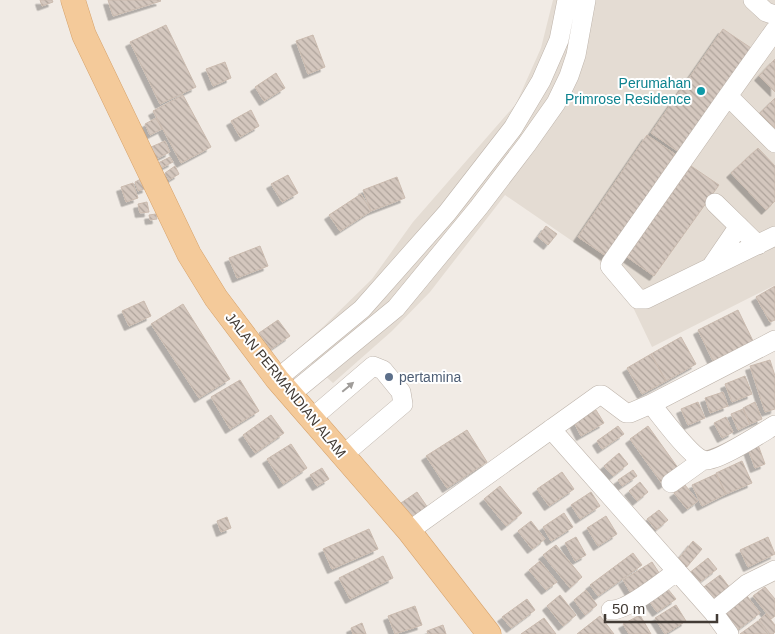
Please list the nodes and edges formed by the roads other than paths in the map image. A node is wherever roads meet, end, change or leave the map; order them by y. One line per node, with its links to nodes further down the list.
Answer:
1 (73, 0): 15 (main road, JALAN PERMANDIAN ALAM)
2 (567, 0): 15 (street)
3 (586, 0): 15 (street)
4 (753, 0): 5 (street)
5 (775, 16)
6 (775, 30): 7 (street)
7 (728, 96): 8 (street); 13 (street)
8 (775, 143)
9 (715, 203): 10 (street)
10 (739, 226): 12 (street); 13 (street)
11 (775, 236): 12 (street)
12 (758, 245): 13 (street)
13 (711, 268)
14 (775, 340): 16 (street)
15 (284, 387): 17 (main road, JALAN PERMANDIAN ALAM)
16 (650, 404): 19 (street); 21 (street)
17 (311, 419): 20 (main road, JALAN PERMANDIAN ALAM); 20 (street, one-way to 20)
18 (775, 425): 21 (street)
19 (551, 429): 23 (street); 25 (street)
20 (343, 455): 23 (main road, JALAN PERMANDIAN ALAM)
21 (703, 460): 22 (street)
22 (671, 483)
23 (409, 531): 28 (main road, JALAN PERMANDIAN ALAM)
24 (775, 570): 27 (street)
25 (677, 571): 26 (street); 27 (street)
26 (611, 610)
27 (713, 612): 29 (street)
28 (490, 634)
29 (729, 634)

